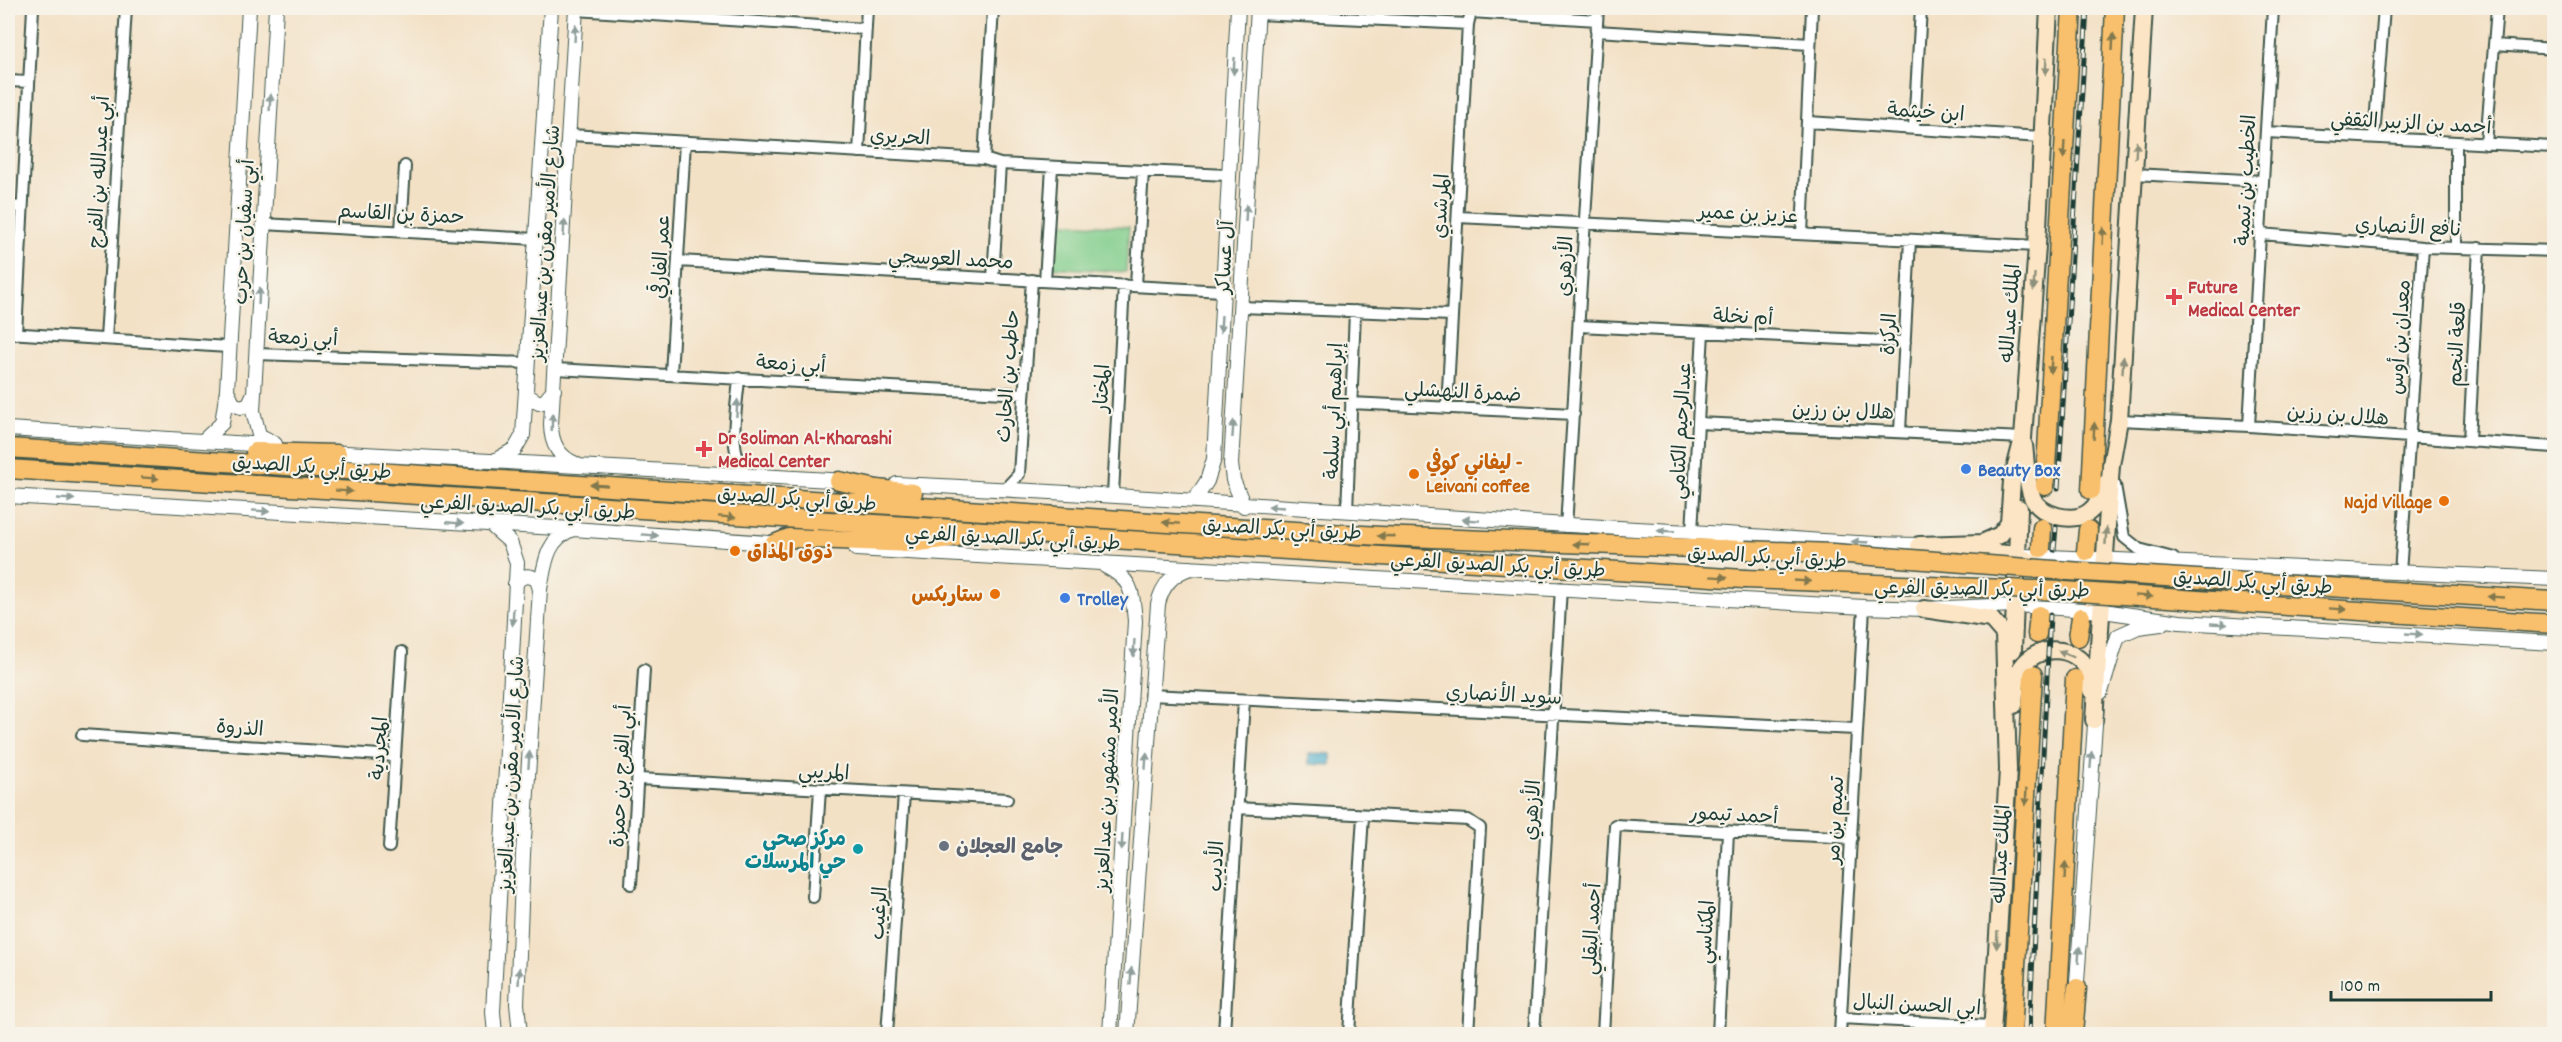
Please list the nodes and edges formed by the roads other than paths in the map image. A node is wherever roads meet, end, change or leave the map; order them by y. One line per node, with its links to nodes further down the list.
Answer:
1 (33, 8): 30 (street)
2 (126, 8): 80 (street, أبي عبدالله بن الفرج)
3 (249, 8): 82 (street, أبي سفيان بن حرب)
4 (276, 8): 54 (street, أبي سفيان بن حرب, one-way to 4)
5 (551, 8): 60 (street, شارع الأمير مقرن بن عبدالعزيز)
6 (867, 8): 25 (street)
7 (993, 8): 42 (street)
8 (1238, 8): 48 (street, آل عساكر, one-way to 48)
9 (1598, 8): 24 (street, الأزهري)
10 (1812, 8): 26 (street)
11 (1921, 8): 32 (street)
12 (2049, 8): 35 (main road, الملك عبدالله, one-way to 35)
13 (2072, 8): 118 (main road, one-way to 118)
14 (2115, 8): 121 (main road, one-way to 14)
15 (2144, 8): 47 (main road, one-way to 15)
16 (2273, 8): 33 (street, الخطيب بن تيمية)
17 (2384, 8): 36 (street)
18 (2497, 8): 27 (street)
19 (576, 9): 22 (street); 34 (street, شارع الأمير مقرن بن عبدالعزيز, one-way to 19)
20 (1472, 10): 23 (street, المرشدي); 24 (street)
21 (1257, 11): 23 (street); 59 (street, آل عساكر, one-way to 21)
22 (734, 13): 25 (street)
23 (1468, 24): 52 (street, المرشدي)
24 (1597, 26): 26 (street); 53 (street, الأزهري)
25 (866, 29): 41 (street)
26 (1810, 44): 31 (street)
27 (2494, 45): 28 (street); 39 (street)
28 (2554, 49)
29 (8, 81): 30 (street)
30 (29, 82): 51 (street)
31 (1808, 122): 32 (street, ابن خيثمة); 56 (street)
32 (1914, 128): 35 (street, ابن خيثمة)
33 (2266, 132): 36 (street, أحمد بن الزبير الثقفي); 49 (street, الخطيب بن تيمية)
34 (570, 135): 37 (street, الحريري); 85 (street, شارع الأمير مقرن بن عبدالعزيز, one-way to 34)
35 (2042, 137): 62 (main road, الملك عبدالله)
36 (2374, 137): 38 (street, أحمد بن الزبير الثقفي)
37 (685, 142): 41 (street, الحريري); 67 (street, عمر الفارقي)
38 (2456, 143): 39 (street, أحمد بن الزبير الثقفي); 64 (street)
39 (2486, 144): 40 (street, أحمد بن الزبير الثقفي)
40 (2554, 147)
41 (859, 152): 42 (street, الحريري)
42 (984, 159): 43 (street, الحريري)
43 (1000, 164): 45 (street, الحريري); 68 (street)
44 (405, 166): 55 (street)
45 (1052, 167): 46 (street, الحريري); 70 (street)
46 (1143, 171): 48 (street, الحريري); 72 (street)
47 (2134, 174): 49 (street); 96 (main road, one-way to 47)
48 (1227, 176): 58 (street, آل عساكر)
49 (2263, 181): 57 (street, الخطيب بن تيمية)
50 (8, 206): 51 (street)
51 (22, 207): 79 (street)
52 (1458, 217): 53 (street, عزيز بن عمير); 76 (street, المرشدي)
53 (1584, 223): 56 (street, عزيز بن عمير); 77 (street, الأزهري)
54 (263, 224): 55 (street, حمزة بن القاسم); 83 (street, أبي سفيان بن حرب, one-way to 54)
55 (401, 231): 60 (street, حمزة بن القاسم)
56 (1802, 234): 61 (street, عزيز بن عمير)
57 (2260, 234): 63 (street, نافع الأنصاري); 98 (street, الخطيب بن تيمية)
58 (1225, 237): 59 (street); 73 (street, آل عساكر)
59 (1245, 238): 74 (street, آل عساكر)
60 (536, 239): 84 (street, شارع الأمير مقرن بن عبدالعزيز)
61 (1910, 240): 62 (street, عزيز بن عمير); 81 (street, الركزة)
62 (2037, 246): 102 (main road, الملك عبدالله, one-way to 102)
63 (2423, 247): 64 (street, نافع الأنصاري); 101 (street, معدان بن أوس)
64 (2456, 248): 65 (street, نافع الأنصاري)
65 (2479, 248): 66 (street, نافع الأنصاري); 104 (street, قلعة النجم)
66 (2554, 251)
67 (678, 261): 68 (street, محمد العوسجي); 86 (street, عمر الفارقي)
68 (993, 278): 69 (street, محمد العوسجي)
69 (1032, 280): 70 (street, محمد العوسجي); 91 (street, حاطب بن الحارث)
70 (1045, 281): 71 (street, محمد العوسجي)
71 (1124, 285): 72 (street, محمد العوسجي); 122 (street, المختار)
72 (1136, 285): 73 (street, محمد العوسجي)
73 (1223, 291): 109 (street, آل عساكر, one-way to 109)
74 (1241, 307): 75 (street); 111 (street, آل عساكر, one-way to 74)
75 (1355, 311): 76 (street); 93 (street, إبراهيم أبي سلمة)
76 (1452, 315): 94 (street, المرشدي)
77 (1579, 326): 78 (street, أم نخلة); 95 (street, الأزهري)
78 (1702, 332): 81 (street, أم نخلة); 97 (street, عبدالرحيم الكتامي)
79 (11, 334): 80 (street)
80 (106, 339): 82 (street)
81 (1905, 342): 100 (street, الركزة)
82 (228, 347): 88 (street, أبي سفيان بن حرب)
83 (256, 354): 84 (street, أبي زمعة); 92 (street, أبي سفيان بن حرب)
84 (528, 363): 89 (street, شارع الأمير مقرن بن عبدالعزيز)
85 (555, 369): 86 (street, أبي زمعة); 90 (street, شارع الأمير مقرن بن عبدالعزيز)
86 (671, 374): 87 (street, أبي زمعة)
87 (739, 378): 91 (street, أبي زمعة); 116 (street, one-way to 87)
88 (227, 390): 92 (street); 103 (street, أبي سفيان بن حرب)
89 (526, 390): 90 (street); 110 (street, شارع الأمير مقرن بن عبدالعزيز)
90 (554, 390): 113 (street, شارع الأمير مقرن بن عبدالعزيز, one-way to 90)
91 (1024, 394): 115 (street, حاطب بن الحارث)
92 (253, 395): 105 (street, أبي سفيان بن حرب)
93 (1351, 403): 94 (street, ضمرة النهشلي); 126 (street, إبراهيم أبي سلمة)
94 (1447, 408): 95 (street, ضمرة النهشلي)
95 (1574, 414): 129 (street, الأزهري)
96 (2119, 420): 98 (street, هلال بن رزين); 112 (main road)
97 (1698, 423): 100 (street, هلال بن رزين); 134 (street, عبدالرحيم الكتامي)
98 (2249, 426): 101 (street, هلال بن رزين)
99 (8, 429): 103 (street, طريق أبي بكر الصديق الفرعي)
100 (1900, 431): 102 (street, هلال بن رزين)
101 (2411, 437): 104 (street, هلال بن رزين); 144 (street, معدان بن أوس)
102 (2023, 438): 112 (main road); 136 (main road, الملك عبدالله); 139 (main road)
103 (203, 441): 105 (street, طريق أبي بكر الصديق الفرعي)
104 (2469, 441): 106 (street, هلال بن رزين)
105 (280, 447): 108 (street, طريق أبي بكر الصديق الفرعي)
106 (2554, 447)
107 (8, 448): 108 (main road); 127 (main road, طريق أبي بكر الصديق, one-way to 107)
108 (337, 454): 110 (street, طريق أبي بكر الصديق الفرعي)
109 (1214, 459): 111 (street); 124 (street, آل عساكر)
110 (494, 462): 113 (street, طريق أبي بكر الصديق الفرعي)
111 (1231, 464): 125 (street, آل عساكر)
112 (2111, 465): 140 (main road, one-way to 112); 142 (street)
113 (581, 466): 116 (street, طريق أبي بكر الصديق الفرعي)
114 (8, 469): 133 (main road, طريق أبي بكر الصديق, one-way to 133)
115 (1019, 474): 119 (street); 120 (street)
116 (747, 476): 117 (street, طريق أبي بكر الصديق الفرعي)
117 (839, 481): 119 (street, طريق أبي بكر الصديق الفرعي); 127 (main road)
118 (2045, 486)
119 (1005, 489): 120 (street, طريق أبي بكر الصديق الفرعي)
120 (1034, 490): 122 (street, طريق أبي بكر الصديق الفرعي)
121 (2091, 490)
122 (1113, 494): 124 (street, طريق أبي بكر الصديق الفرعي)
123 (8, 496): 128 (street, طريق أبي بكر الصديق الفرعي, one-way to 128)
124 (1194, 501): 125 (street, طريق أبي بكر الصديق الفرعي)
125 (1244, 506): 126 (street, طريق أبي بكر الصديق الفرعي, one-way to 125)
126 (1347, 511): 129 (street, طريق أبي بكر الصديق الفرعي, one-way to 126)
127 (1052, 514): 151 (main road, طريق أبي بكر الصديق, one-way to 127, bridge)
128 (492, 526): 131 (street, طريق أبي بكر الصديق الفرعي); 147 (street, شارع الأمير مقرن بن عبدالعزيز)
129 (1566, 527): 134 (street, طريق أبي بكر الصديق الفرعي, one-way to 129)
130 (2042, 528): 137 (main road)
131 (573, 529): 135 (street, طريق أبي بكر الصديق الفرعي, one-way to 135); 150 (street, شارع الأمير مقرن بن عبدالعزيز)
132 (2088, 530): 138 (main road)
133 (973, 532): 135 (main road); 161 (main road, طريق أبي بكر الصديق, one-way to 161, bridge)
134 (1692, 532): 136 (street, طريق أبي بكر الصديق الفرعي, one-way to 134)
135 (774, 544): 141 (street, طريق أبي بكر الصديق الفرعي)
136 (1919, 545): 139 (main road, طريق أبي بكر الصديق الفرعي)
137 (2041, 548)
138 (2086, 552)
139 (2017, 555): 140 (street, طريق أبي بكر الصديق الفرعي); 146 (main road); 148 (main road); 152 (main road)
140 (2105, 560): 142 (street, طريق أبي بكر الصديق الفرعي); 146 (main road); 156 (main road)
141 (1101, 563): 143 (street, طريق أبي بكر الصديق الفرعي); 155 (street, الأمير مشهور بن عبدالعزيز)
142 (2194, 564): 144 (street, طريق أبي بكر الصديق الفرعي)
143 (1194, 567): 149 (street, طريق أبي بكر الصديق الفرعي); 157 (street, الأمير مشهور بن عبدالعزيز)
144 (2400, 573): 145 (street, طريق أبي بكر الصديق الفرعي)
145 (2554, 579)
146 (2073, 583): 148 (main road); 156 (main road)
147 (515, 584): 150 (street); 187 (street, شارع الأمير مقرن بن عبدالعزيز, one-way to 187)
148 (2054, 587): 152 (main road); 156 (main road)
149 (1561, 588): 153 (street, طريق أبي بكر الصديق الفرعي); 171 (street, الأزهري)
150 (540, 589): 188 (street, شارع الأمير مقرن بن عبدالعزيز, one-way to 150)
151 (2554, 601)
152 (2014, 605): 154 (street, طريق أبي بكر الصديق الفرعي); 156 (street, طريق أبي بكر الصديق الفرعي); 176 (main road)
153 (1864, 607): 154 (street, طريق أبي بكر الصديق الفرعي); 173 (street, تميم بن مر)
154 (1924, 609): 176 (main road)
155 (1134, 611): 157 (street); 197 (street, الأمير مشهور بن عبدالعزيز, one-way to 197)
156 (2103, 611): 160 (street, طريق أبي بكر الصديق الفرعي); 172 (main road)
157 (1157, 612): 169 (street, الأمير مشهور بن عبدالعزيز)
158 (2039, 615): 162 (main road)
159 (2081, 617): 163 (main road)
160 (2180, 622): 164 (street, طريق أبي بكر الصديق الفرعي, one-way to 164); 172 (street)
161 (2554, 624)
162 (2037, 634)
163 (2078, 637)
164 (2554, 643)
165 (402, 652): 175 (street, المجردية)
166 (644, 670): 177 (street, أبي الفرج بن حمزة)
167 (2033, 675): 206 (main road, الملك عبدالله, one-way to 206)
168 (2075, 679): 207 (main road, one-way to 168)
169 (1150, 695): 170 (street, سويد الأنصاري); 198 (street, الأمير مشهور بن عبدالعزيز, one-way to 169)
170 (1244, 700): 171 (street, سويد الأنصاري); 181 (street, الأديب)
171 (1555, 715): 173 (street, سويد الأنصاري); 202 (street, الأزهري)
172 (2094, 720): 176 (main road, one-way to 176); 191 (street, one-way to 172)
173 (1856, 729): 185 (street, تميم بن مر)
174 (82, 735): 175 (street, الذروة)
175 (395, 756): 186 (street, المجردية)
176 (2008, 770): 193 (main road, one-way to 193)
177 (639, 779): 178 (street, المريبي); 189 (street, أبي الفرج بن حمزة)
178 (820, 789): 179 (street, المريبي); 190 (street)
179 (904, 794): 180 (street, المريبي); 196 (street, الرغيب)
180 (1007, 799)
181 (1237, 808): 182 (street); 199 (street, الأديب)
182 (1363, 816): 200 (street); 201 (street)
183 (1615, 825): 184 (street, أحمد تيمور); 203 (street, أحمد البقلي)
184 (1728, 832): 185 (street, أحمد تيمور); 204 (street, المكناسي)
185 (1852, 838): 192 (street, تميم بن مر)
186 (389, 847)
187 (500, 853): 188 (street); 194 (street, شارع الأمير مقرن بن عبدالعزيز)
188 (523, 854): 195 (street, شارع الأمير مقرن بن عبدالعزيز, one-way to 188)
189 (631, 884)
190 (813, 897)
191 (2077, 988): 208 (main road)
192 (1840, 1018): 193 (street, ابي الحسن النبال); 205 (street, تميم بن مر)
193 (1992, 1030)
194 (495, 1035)
195 (520, 1035)
196 (887, 1035)
197 (1110, 1035)
198 (1126, 1035)
199 (1224, 1035)
200 (1349, 1035)
201 (1468, 1035)
202 (1534, 1035)
203 (1603, 1035)
204 (1718, 1035)
205 (1840, 1035)
206 (2012, 1035)
207 (2056, 1035)
208 (2074, 1035)

